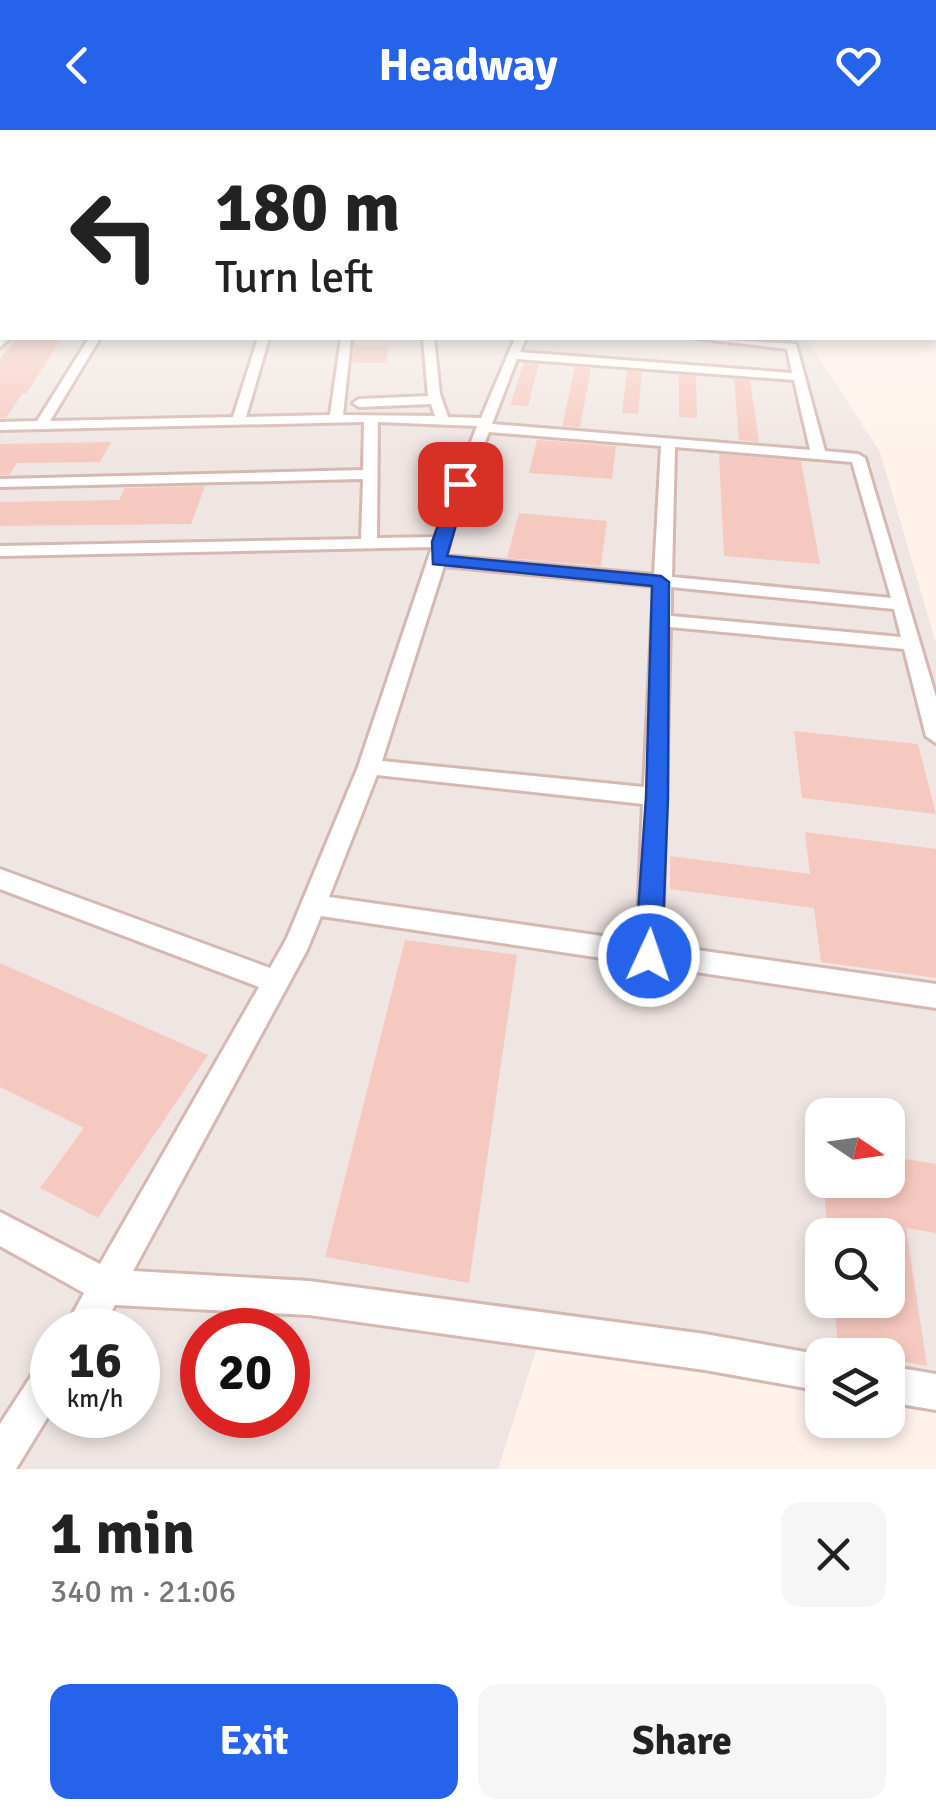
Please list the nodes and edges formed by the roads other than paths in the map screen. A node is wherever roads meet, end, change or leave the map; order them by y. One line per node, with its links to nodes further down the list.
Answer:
1 (93, 340): 15 (lane)
2 (262, 340): 13 (lane)
3 (345, 340): 10 (lane)
4 (430, 340): 8 (lane)
5 (730, 340): 7 (lane)
6 (516, 346): 7 (lane); 14 (lane)
7 (800, 376): 18 (lane)
8 (436, 400): 9 (lane); 12 (lane)
9 (356, 403)
10 (336, 418): 11 (lane); 13 (lane)
11 (371, 418): 12 (lane); 19 (lane)
12 (442, 418): 14 (lane)
13 (238, 422): 15 (lane)
14 (484, 424): 17 (lane); 23 (lane)
15 (40, 425): 16 (lane)
16 (0, 426)
17 (668, 441): 18 (lane); 24 (lane)
18 (818, 453): 25 (lane)
19 (369, 474): 20 (lane); 21 (lane)
20 (0, 483)
21 (368, 541): 22 (lane); 23 (lane)
22 (0, 551)
23 (440, 551): 24 (lane); 29 (lane)
24 (661, 582): 25 (lane); 26 (lane)
25 (902, 604): 27 (lane)
26 (660, 621): 27 (lane); 30 (lane)
27 (911, 644): 28 (lane)
28 (936, 736)
29 (369, 767): 30 (lane); 32 (lane)
30 (657, 797): 33 (lane)
31 (0, 879): 34 (lane)
32 (313, 905): 33 (lane); 34 (lane)
33 (649, 956): 35 (lane)
34 (276, 982): 37 (lane)
35 (936, 996)
36 (0, 1228): 37 (lane)
37 (106, 1286): 38 (lane); 39 (lane)
38 (94, 1308)
39 (805, 1369)
40 (905, 1387): 41 (lane)
41 (936, 1392)
42 (30, 1411): 43 (lane)
43 (0, 1458)

